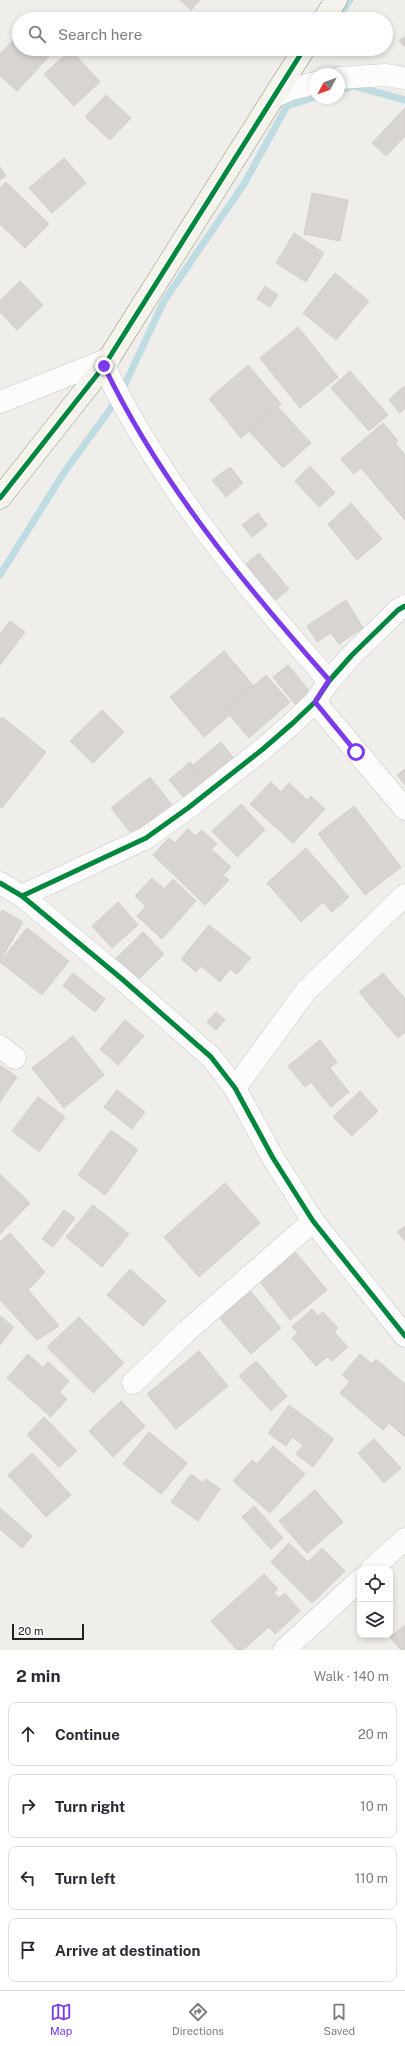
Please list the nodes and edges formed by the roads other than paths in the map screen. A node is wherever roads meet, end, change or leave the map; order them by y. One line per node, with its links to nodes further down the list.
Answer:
1 (336, 0): 2 (street)
2 (328, 12)
3 (300, 56): 7 (street)
4 (345, 78): 5 (street)
5 (405, 78)
6 (309, 85): 7 (street)
7 (275, 96): 8 (street)
8 (107, 362): 9 (street); 10 (street); 12 (street)
9 (0, 402)
10 (0, 498)
11 (405, 606): 12 (street)
12 (329, 680): 13 (street)
13 (315, 702): 14 (street); 16 (street)
14 (405, 809)
15 (0, 882): 16 (street)
16 (22, 896): 18 (street)
17 (405, 896): 18 (street)
18 (235, 1088): 19 (street)
19 (313, 1221): 20 (street); 21 (street)
20 (405, 1336)
21 (133, 1383)
22 (405, 1539): 23 (street)
23 (375, 1566)
24 (357, 1583): 25 (street)
25 (284, 1650)

